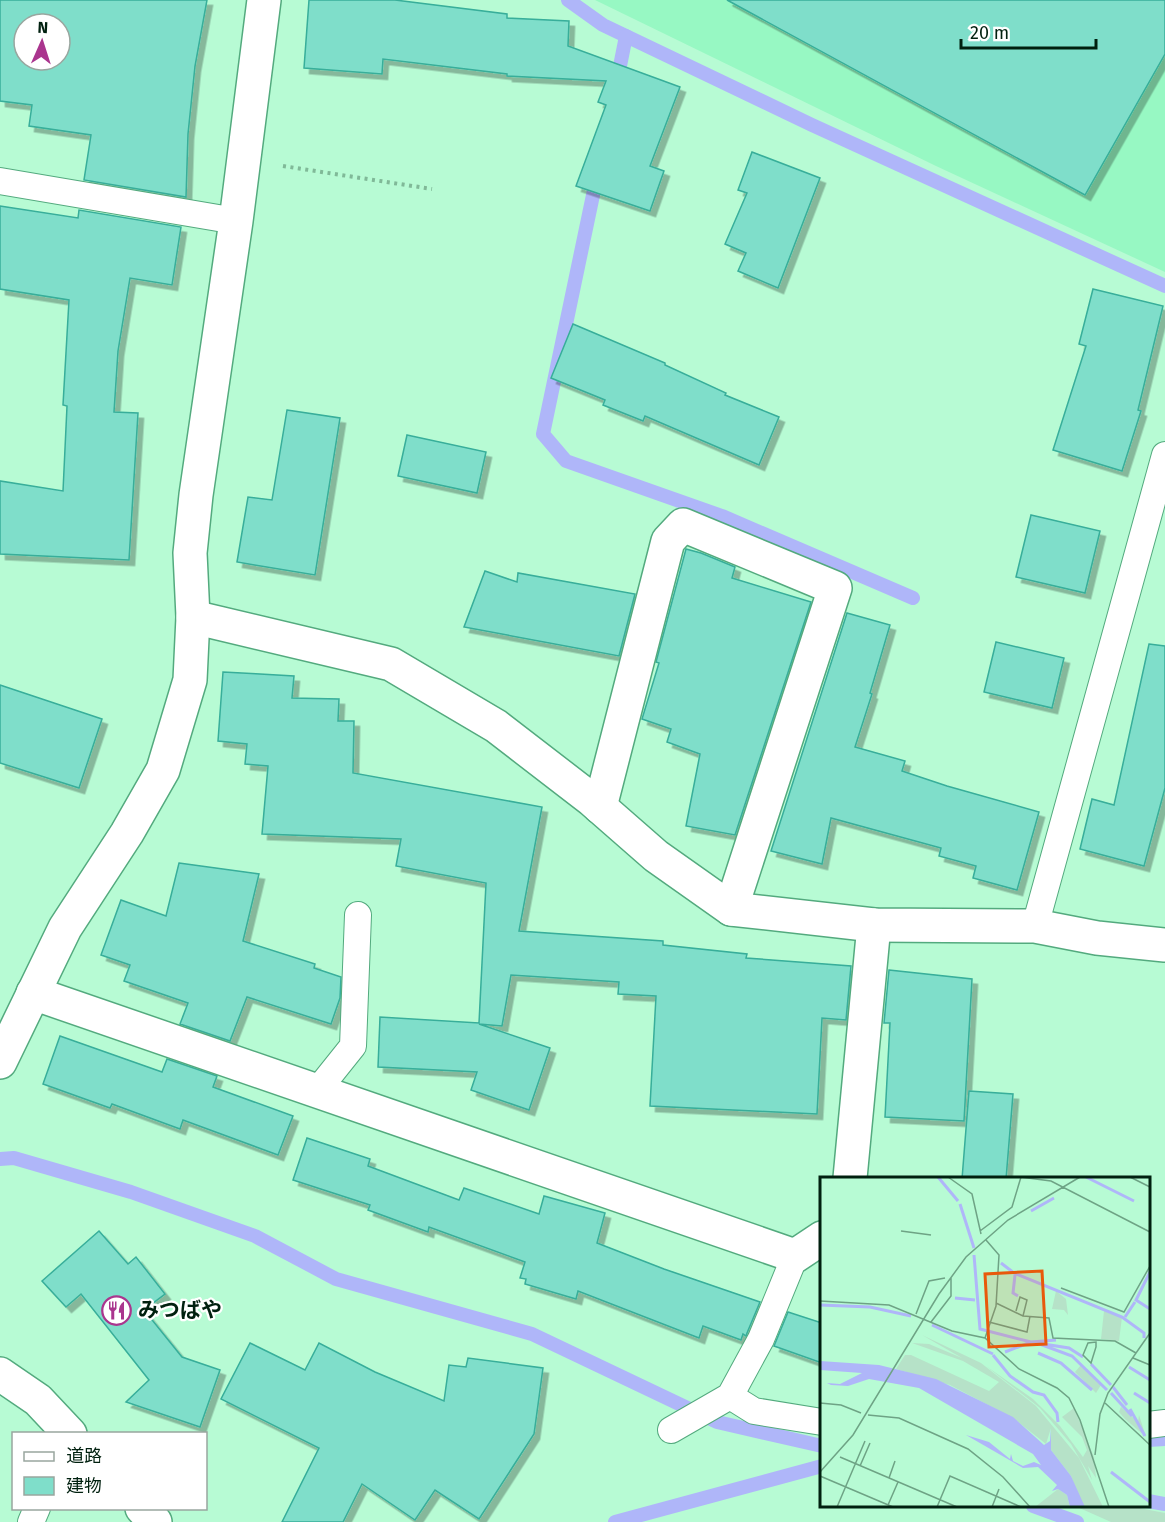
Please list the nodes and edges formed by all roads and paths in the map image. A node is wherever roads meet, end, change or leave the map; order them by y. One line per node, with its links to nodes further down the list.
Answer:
1 (264, 0): 2 (street)
2 (243, 160): 4 (path); 5 (street)
3 (0, 181): 5 (lane)
4 (432, 189)
5 (236, 221): 7 (street)
6 (1165, 455): 12 (lane)
7 (193, 617): 8 (street); 14 (street)
8 (600, 807): 9 (street); 9 (street)
9 (731, 909): 11 (street)
10 (358, 915): 16 (lane)
11 (874, 925): 12 (street); 17 (street)
12 (1035, 926): 13 (street)
13 (1165, 945)
14 (33, 993): 15 (street); 16 (street)
15 (0, 1062)
16 (317, 1091): 19 (street)
17 (850, 1177)
18 (820, 1239): 19 (street)
19 (795, 1256): 21 (lane)
20 (0, 1374): 26 (street)
21 (721, 1401): 22 (lane); 25 (lane)
22 (820, 1422)
23 (1165, 1423): 24 (lane)
24 (1150, 1425)
25 (671, 1430)
26 (68, 1432)
27 (143, 1510): 28 (street)
28 (155, 1522)

